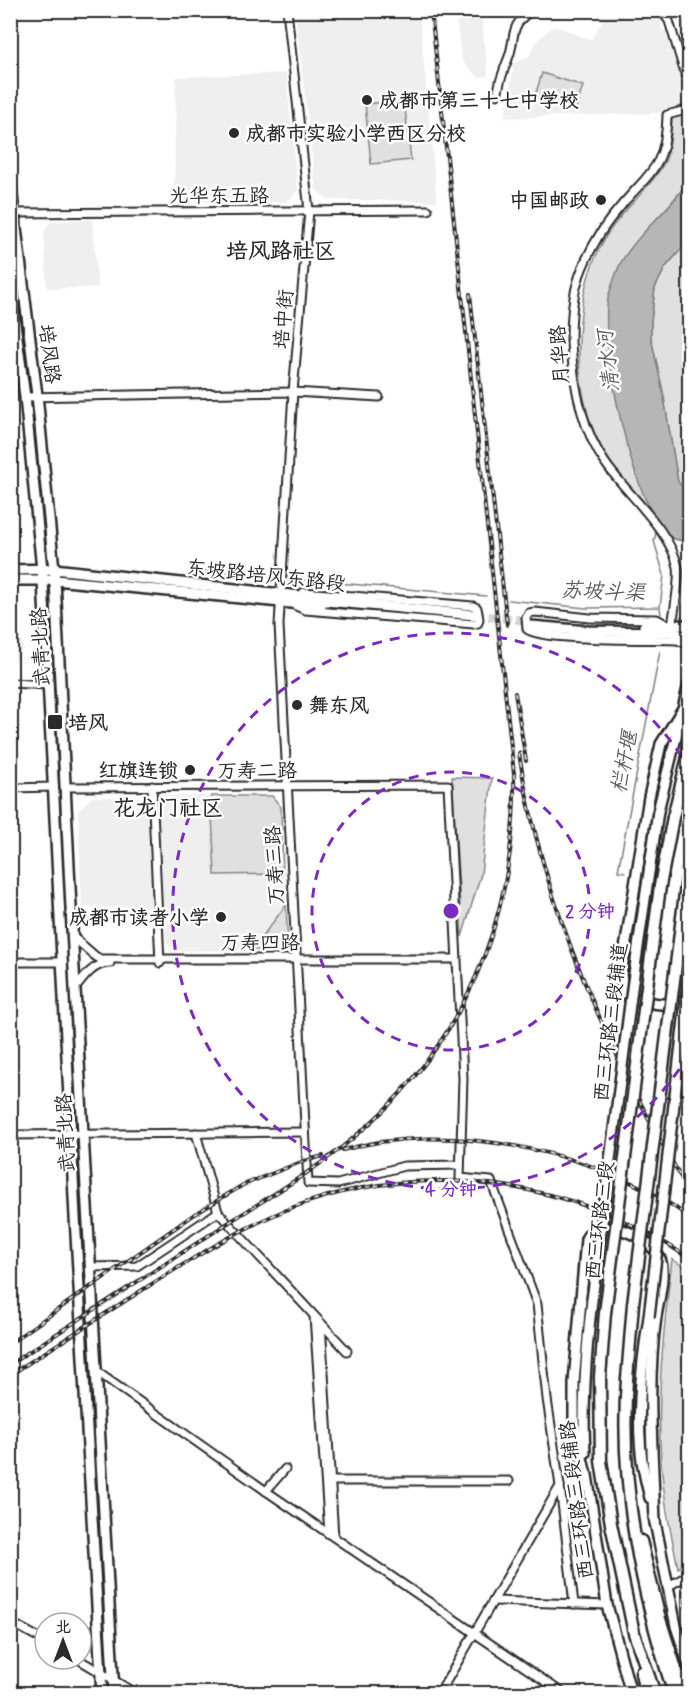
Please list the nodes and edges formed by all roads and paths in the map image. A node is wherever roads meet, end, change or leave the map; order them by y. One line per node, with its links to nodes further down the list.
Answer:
1 (287, 10): 9 (street, 培中街)
2 (532, 10): 5 (street)
3 (657, 10): 4 (street)
4 (690, 90)
5 (497, 95)
6 (690, 109): 26 (street, 月华路)
7 (10, 180): 10 (main road, 培风路)
8 (428, 210): 9 (street, 光华东五路)
9 (309, 211): 10 (street, 光华东五路); 12 (street, 培中街)
10 (12, 213): 14 (main road, 培风路)
11 (10, 287): 13 (main road, 培风路)
12 (293, 392): 14 (street); 15 (street); 23 (street, 培中街)
13 (25, 397): 14 (street); 16 (main road, 培风路)
14 (38, 397): 17 (main road, 培风路)
15 (379, 397)
16 (43, 569): 17 (main road, 东坡路培风东路段); 18 (main road, 东坡路培风东路段); 20 (main road, 武青北路)
17 (54, 569): 21 (main road, 武青北路); 23 (main road, 东坡路培风东路段)
18 (10, 570)
19 (10, 580): 20 (main road, 东坡路培风东路段)
20 (43, 580): 21 (main road, 东坡路培风东路段); 31 (main road, 武青北路)
21 (55, 580): 23 (main road, 东坡路培风东路段); 35 (main road, 武青北路)
22 (300, 596): 23 (main road, 东坡路培风东路段); 24 (main road, 东坡路培风东路段); 24 (street)
23 (280, 599): 24 (main road, 东坡路培风东路段); 36 (street, 万寿三路)
24 (291, 604)
25 (690, 625): 26 (main road)
26 (671, 626): 27 (main road); 28 (street)
27 (690, 640)
28 (690, 645)
29 (690, 680): 32 (main road, 西三环路三段辅道)
30 (10, 683): 31 (street)
31 (49, 685): 37 (main road, 武青北路)
32 (682, 710): 48 (main road); 57 (main road, 西三环路三段辅道, bridge)
33 (690, 749): 78 (highway, 西三环路三段, bridge)
34 (152, 786): 35 (street, 万寿二路); 36 (street, 万寿二路); 41 (street)
35 (65, 787): 40 (main road, 武青北路)
36 (287, 787): 42 (street, 万寿三路); 43 (street, 万寿二路)
37 (54, 788): 38 (street); 45 (main road, 武青北路)
38 (10, 789)
39 (690, 854): 67 (highway, bridge)
40 (72, 936): 41 (street, 万寿四路); 47 (main road, 武青北路)
41 (160, 961): 42 (street, 万寿四路); 47 (street, 万寿四路)
42 (295, 961): 43 (street, 万寿四路); 49 (street, 万寿三路)
43 (456, 961): 54 (street)
44 (10, 962): 45 (street)
45 (63, 962): 51 (main road, 武青北路)
46 (690, 968): 69 (main road, bridge)
47 (75, 989): 52 (main road, 武青北路)
48 (690, 999)
49 (305, 1132): 50 (street); 54 (street, 万寿三路)
50 (196, 1133): 52 (street); 55 (street)
51 (71, 1134): 52 (street); 53 (street); 82 (main road, 武青北路)
52 (82, 1134): 56 (main road, 武青北路)
53 (10, 1135)
54 (460, 1165): 66 (street)
55 (218, 1212): 56 (street); 58 (street)
56 (90, 1267): 61 (main road, 武青北路)
57 (592, 1300): 63 (main road, 西三环路三段辅路)
58 (314, 1316): 59 (street); 64 (street)
59 (321, 1323): 60 (street); 64 (street)
60 (347, 1351)
61 (96, 1371): 68 (street); 83 (main road, 武青北路)
62 (285, 1469): 68 (street)
63 (587, 1479): 69 (main road); 75 (main road, 西三环路三段辅路)
64 (327, 1481): 65 (street); 70 (street)
65 (509, 1481)
66 (560, 1486): 73 (street); 74 (street)
67 (629, 1486): 92 (highway); 93 (highway)
68 (266, 1491): 70 (street)
69 (655, 1522): 72 (main road)
70 (332, 1536): 77 (street)
71 (690, 1574): 72 (street)
72 (667, 1587): 81 (main road)
73 (493, 1601): 74 (street); 77 (street)
74 (574, 1604): 75 (street)
75 (607, 1605): 89 (main road, 西三环路三段辅路)
76 (10, 1622): 79 (street)
77 (475, 1633): 87 (street); 88 (street)
78 (634, 1633): 90 (highway); 91 (highway, 西三环路三段)
79 (33, 1634)
80 (93, 1667): 82 (street)
81 (690, 1669)
82 (101, 1672): 83 (street); 84 (main road, 武青北路)
83 (113, 1679): 85 (main road, 武青北路); 86 (street)
84 (102, 1694)
85 (114, 1694)
86 (137, 1694)
87 (439, 1694)
88 (564, 1694)
89 (631, 1694)
90 (645, 1694)
91 (655, 1694)
92 (674, 1694)
93 (684, 1694)

